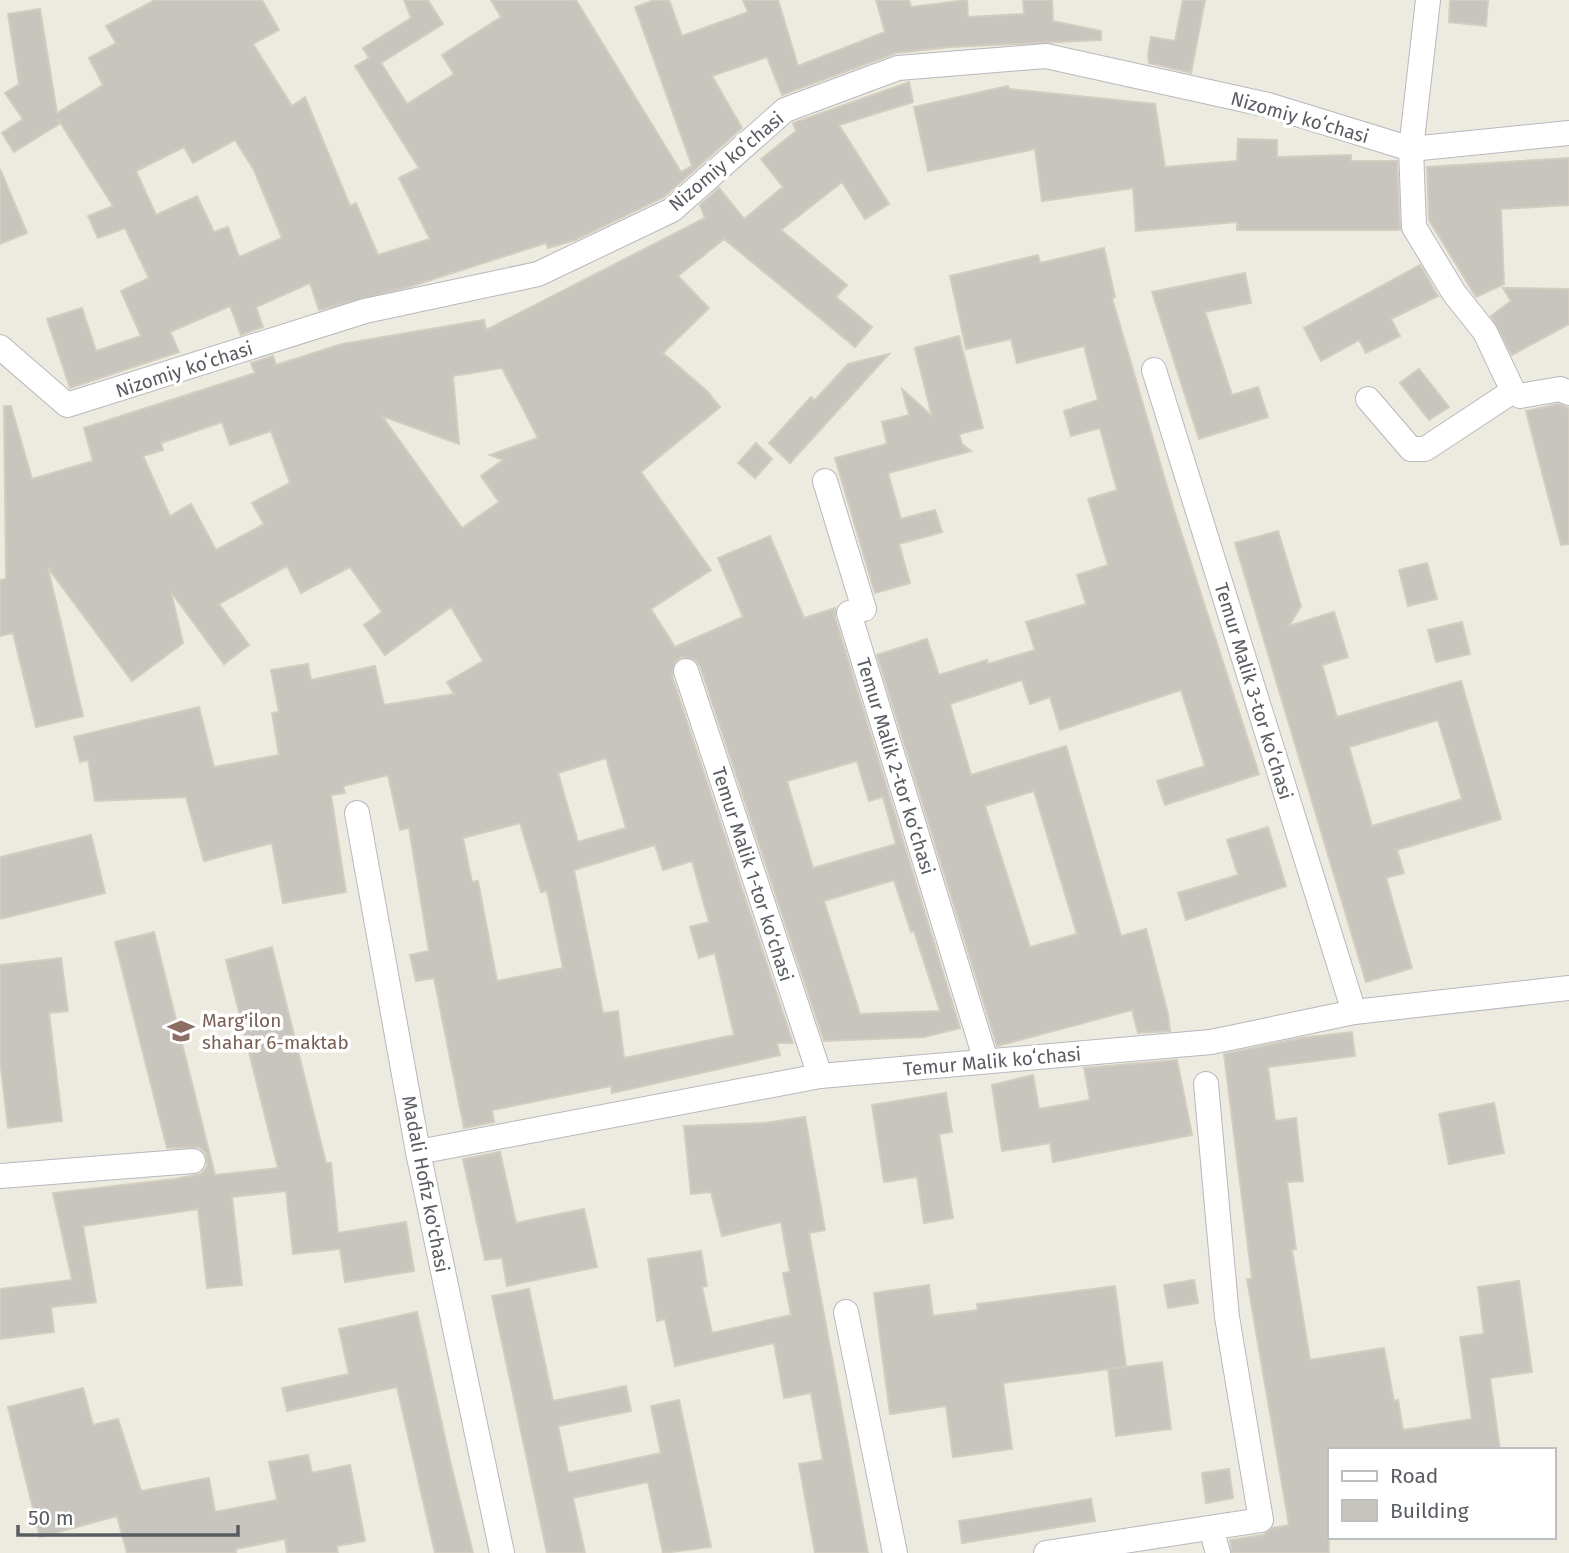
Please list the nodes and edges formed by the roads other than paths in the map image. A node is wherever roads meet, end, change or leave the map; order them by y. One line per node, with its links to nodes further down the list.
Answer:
1 (1428, 0): 3 (street)
2 (1569, 133): 3 (street, Nizomiy koʻchasi)
3 (1411, 149): 4 (street, Nizomiy koʻchasi); 6 (street)
4 (0, 347)
5 (1154, 370): 13 (street, Temur Malik 3-tor koʻchasi)
6 (1513, 391): 7 (street); 8 (street)
7 (1569, 393)
8 (1368, 398)
9 (825, 481): 14 (street, Temur Malik 2-tor ko‘chasi)
10 (686, 671): 15 (street, Temur Malik 1-tor ko‘chasi)
11 (357, 813): 17 (street, Madali Hofiz ko'chasi)
12 (1569, 988): 13 (street, Temur Malik koʻchasi)
13 (1354, 1012): 14 (street, Temur Malik koʻchasi)
14 (986, 1061): 15 (street, Temur Malik koʻchasi)
15 (820, 1076): 17 (street, Temur Malik koʻchasi)
16 (1206, 1084): 21 (street)
17 (418, 1152): 22 (street, Madali Hofiz ko'chasi)
18 (193, 1161): 19 (street)
19 (0, 1176)
20 (846, 1311): 23 (street)
21 (1212, 1528): 24 (street); 25 (street)
22 (502, 1553)
23 (895, 1553)
24 (1046, 1553)
25 (1218, 1553)

